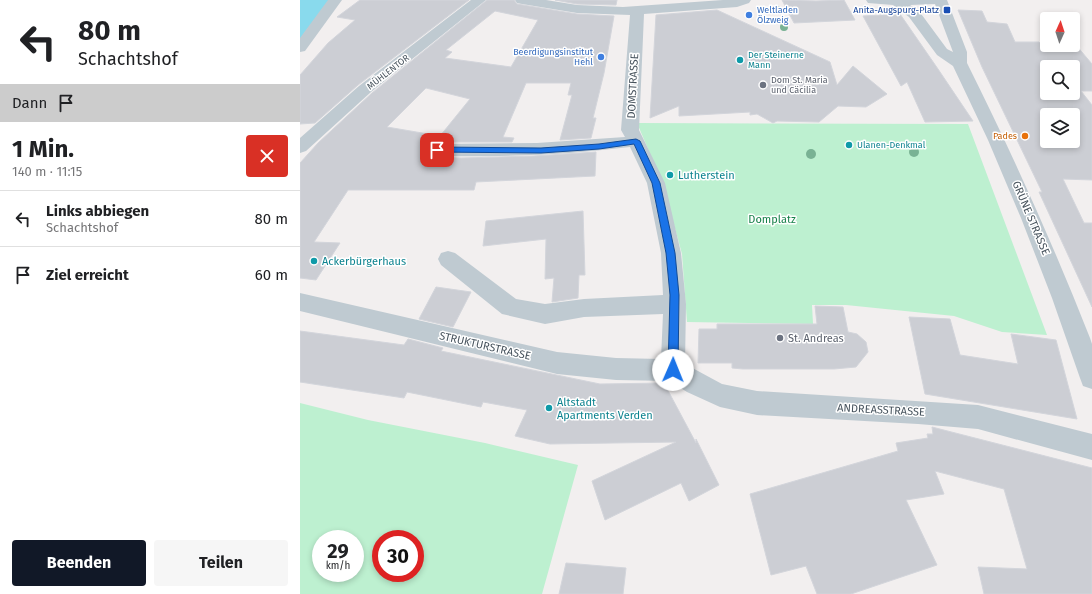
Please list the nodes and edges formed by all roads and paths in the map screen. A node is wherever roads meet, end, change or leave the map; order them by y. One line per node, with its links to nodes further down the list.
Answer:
1 (335, 0): 9 (street)
2 (479, 0): 12 (street, MÜHLENTOR)
3 (522, 0): 8 (street)
4 (744, 0): 8 (street)
5 (873, 0): 7 (street)
6 (938, 0): 7 (street); 10 (street)
7 (896, 2): 10 (street)
8 (637, 11): 11 (street, DOMSTRASSE)
9 (300, 48)
10 (959, 63): 18 (street, GRÜNE STRASSE)
11 (636, 141): 13 (street); 16 (street, DOMSTRASSE)
12 (300, 147)
13 (437, 150)
14 (448, 259): 16 (street)
15 (300, 302): 17 (street, STRUKTURSTRASSE)
16 (675, 304): 17 (street, DOMSTRASSE)
17 (673, 370): 19 (street, ANDREASSTRASSE)
18 (1092, 378)
19 (1092, 447)

